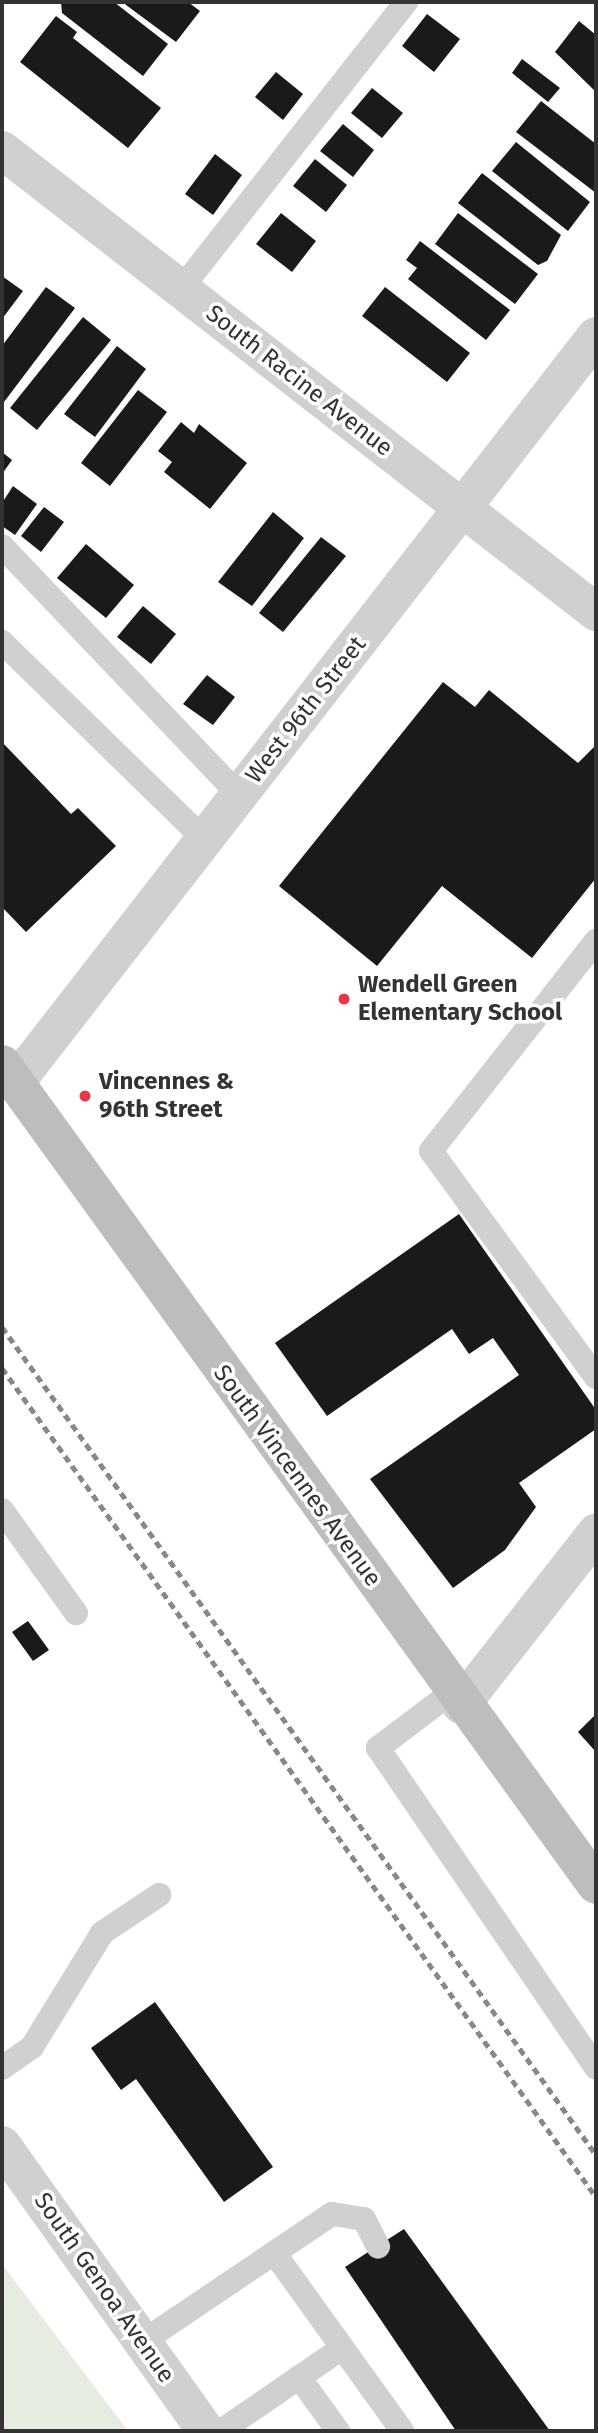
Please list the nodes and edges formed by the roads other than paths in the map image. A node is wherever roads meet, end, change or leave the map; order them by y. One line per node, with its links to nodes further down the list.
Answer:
1 (406, 2): 3 (lane)
2 (2, 150): 3 (street, South Racine Avenue)
3 (181, 289): 5 (street, South Racine Avenue)
4 (596, 336): 5 (street, West 96th Street)
5 (462, 508): 7 (street, South Racine Avenue); 9 (street, West 96th Street)
6 (2, 546): 9 (lane)
7 (596, 612)
8 (2, 642): 10 (lane)
9 (239, 795): 10 (street, West 96th Street)
10 (204, 839): 12 (street, West 96th Street)
11 (596, 941): 13 (lane)
12 (8, 1073): 17 (main road, South Vincennes Avenue)
13 (596, 1377)
14 (2, 1510): 16 (lane)
15 (596, 1533): 17 (street)
16 (76, 1613)
17 (456, 1699): 18 (main road, South Vincennes Avenue); 21 (lane)
18 (593, 1875)
19 (159, 1895): 20 (lane)
20 (2, 2068)
21 (596, 2068)
22 (2, 2145): 25 (street, South Genoa Avenue)
23 (378, 2247): 24 (lane)
24 (275, 2254): 25 (lane); 26 (lane)
25 (142, 2342): 28 (street, South Genoa Avenue)
26 (342, 2348): 27 (lane); 31 (lane)
27 (299, 2377): 29 (lane); 30 (lane)
28 (206, 2431)
29 (221, 2431)
30 (338, 2431)
31 (402, 2431)

